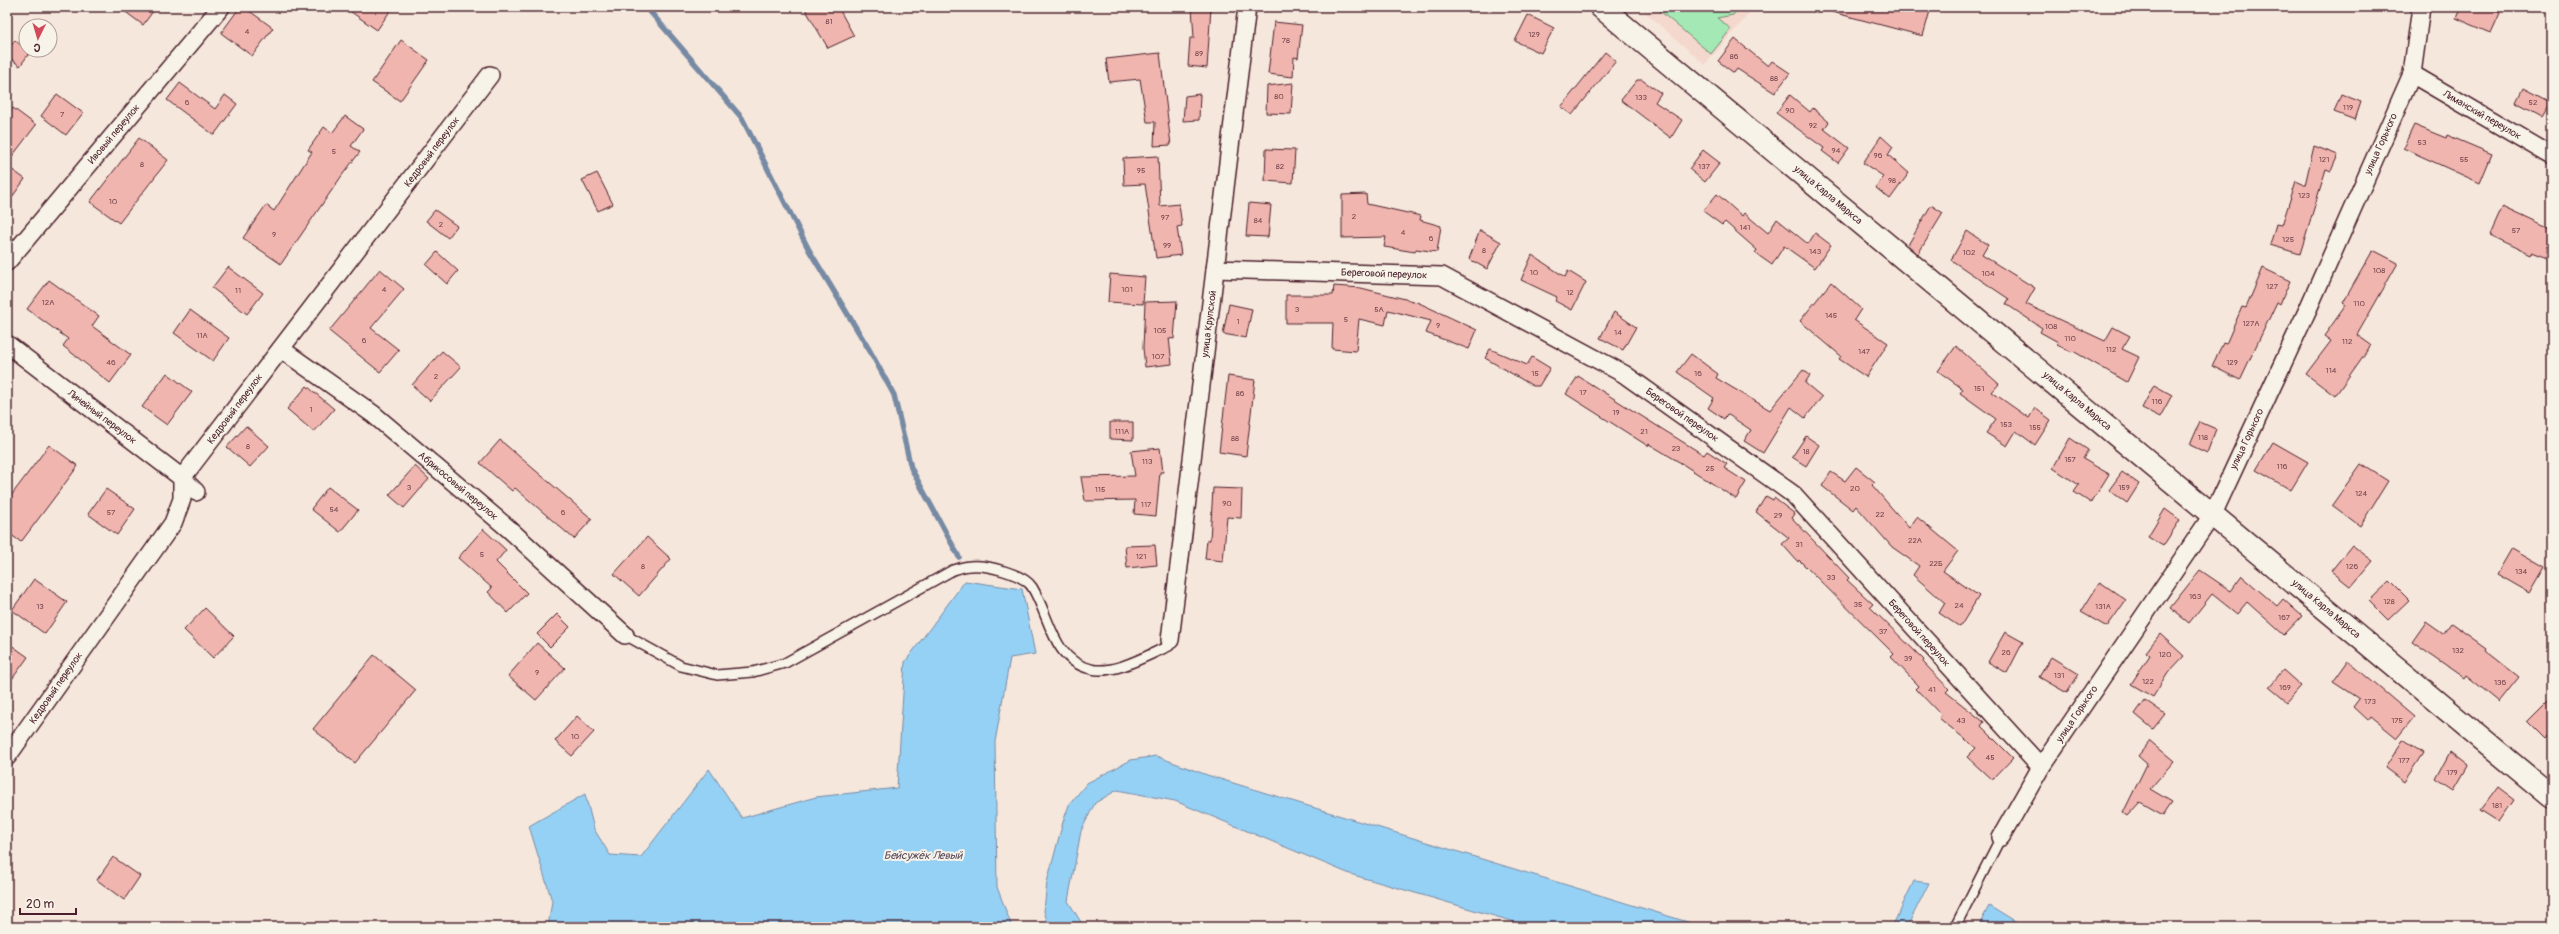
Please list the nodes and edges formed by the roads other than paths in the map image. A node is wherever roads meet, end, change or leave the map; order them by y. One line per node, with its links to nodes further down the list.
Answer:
1 (222, 7): 8 (street, Ивовый переулок)
2 (1247, 7): 9 (street, улица Крупской)
3 (1601, 7): 14 (main road, улица Карла Маркса)
4 (2421, 7): 5 (street, улица Горького)
5 (2412, 74): 7 (street, Лиманский переулок); 14 (street, улица Горького)
6 (490, 75): 11 (street, Кедровый переулок)
7 (2552, 156)
8 (7, 262)
9 (1215, 269): 16 (street, улица Крупской); 18 (street, Береговой переулок)
10 (7, 344): 12 (street, Линейный переулок)
11 (281, 349): 12 (street, Кедровый переулок); 15 (street, Абрикосовый переулок)
12 (182, 478): 13 (street, Линейный переулок); 17 (street, Кедровый переулок)
13 (196, 492)
14 (2213, 514): 18 (street, улица Горького); 19 (main road, улица Карла Маркса)
15 (625, 636): 16 (lane)
16 (1170, 640)
17 (7, 757)
18 (2041, 767): 20 (street, улица Горького)
19 (2552, 797)
20 (2001, 836): 21 (lane)
21 (1955, 927)

